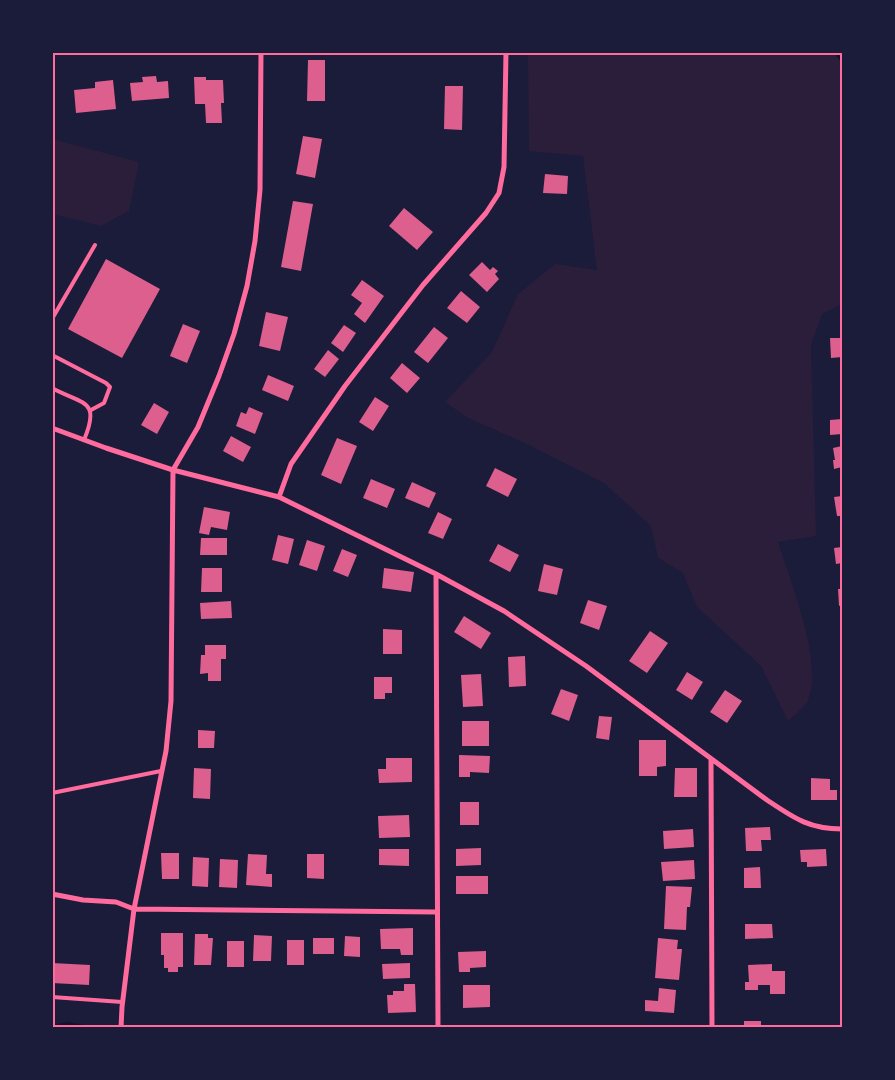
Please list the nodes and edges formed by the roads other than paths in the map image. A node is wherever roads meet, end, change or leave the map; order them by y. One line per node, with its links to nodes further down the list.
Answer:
1 (261, 52): 10 (street)
2 (506, 52): 11 (street)
3 (95, 245): 4 (lane)
4 (52, 319)
5 (52, 355): 7 (lane)
6 (52, 388): 7 (lane)
7 (90, 410): 9 (lane)
8 (52, 428): 9 (street)
9 (84, 440): 10 (street)
10 (173, 470): 11 (street); 14 (street)
11 (279, 497): 12 (street)
12 (436, 574): 13 (street); 19 (street)
13 (711, 759): 16 (street); 24 (street)
14 (162, 771): 15 (lane); 18 (street)
15 (52, 793)
16 (842, 829)
17 (52, 894): 18 (street)
18 (134, 909): 19 (street); 21 (street)
19 (436, 912): 23 (street)
20 (52, 998): 21 (lane)
21 (122, 1002): 22 (street)
22 (121, 1028)
23 (438, 1028)
24 (712, 1028)

